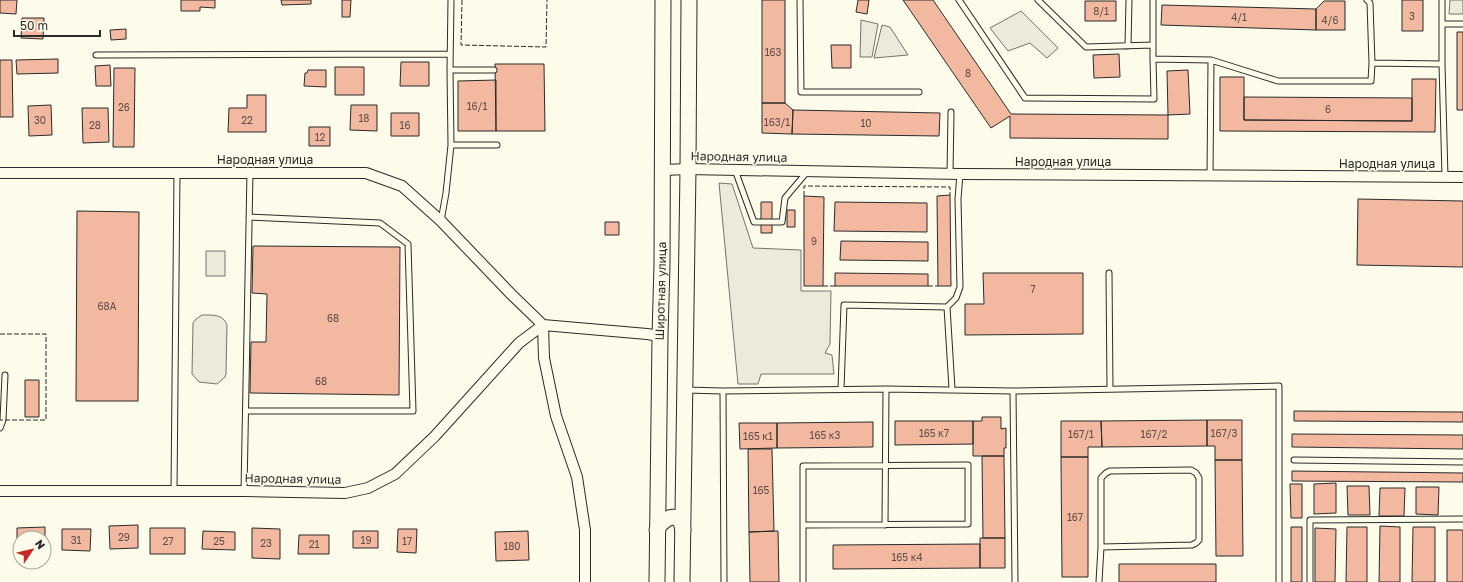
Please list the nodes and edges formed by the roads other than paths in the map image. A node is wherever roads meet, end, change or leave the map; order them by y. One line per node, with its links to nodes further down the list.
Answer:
1 (451, 0): 15 (lane)
2 (689, 0): 27 (main road, Широтная улица)
3 (800, 0): 23 (lane)
4 (960, 0): 17 (lane)
5 (1038, 0): 13 (lane)
6 (1129, 0): 13 (lane)
7 (1154, 0): 14 (lane)
8 (1367, 0): 19 (lane)
9 (1442, 0): 11 (lane)
10 (661, 3): 28 (main road, Широтная улица)
11 (1442, 24): 12 (lane); 20 (lane)
12 (1463, 24)
13 (1128, 46): 14 (lane)
14 (1153, 46): 17 (lane)
15 (450, 54): 16 (lane); 21 (lane)
16 (96, 55)
17 (1153, 59): 18 (lane)
18 (1211, 60): 19 (lane); 35 (lane)
19 (1372, 63): 20 (lane)
20 (1442, 64): 36 (lane)
21 (450, 70): 22 (lane); 25 (lane)
22 (494, 70)
23 (919, 92)
24 (952, 112): 34 (lane)
25 (450, 145): 26 (lane); 39 (lane)
26 (497, 145)
27 (688, 169): 28 (street, Народная улица); 29 (street, Народная улица); 49 (main road, Широтная улица)
28 (663, 170): 43 (main road, Широтная улица)
29 (735, 170): 32 (street, Народная улица); 32 (lane)
30 (177, 172): 31 (street, Народная улица); 33 (street, Народная улица); 60 (lane)
31 (250, 172): 38 (lane); 39 (street, Народная улица)
32 (807, 172): 34 (street, Народная улица)
33 (0, 173)
34 (955, 174): 35 (street, Народная улица); 41 (lane)
35 (1210, 176): 36 (street, Народная улица)
36 (1445, 177): 37 (street, Народная улица)
37 (1463, 177)
38 (249, 217): 52 (lane); 52 (lane)
39 (441, 221): 42 (street, Народная улица)
40 (1109, 273): 48 (lane)
41 (948, 307): 45 (lane); 47 (lane)
42 (544, 325): 43 (street); 61 (street, Народная улица); 68 (street)
43 (660, 336): 57 (main road, Широтная улица)
44 (5, 375): 53 (lane)
45 (841, 389): 46 (lane); 51 (lane)
46 (886, 389): 47 (lane); 56 (lane)
47 (952, 389): 50 (lane)
48 (1110, 389): 50 (lane); 75 (lane)
49 (684, 390): 51 (lane); 58 (main road, Широтная улица)
50 (1013, 390): 73 (lane)
51 (723, 391): 71 (lane)
52 (246, 411): 61 (lane)
53 (0, 428)
54 (1294, 460): 55 (lane)
55 (1463, 462)
56 (886, 465): 63 (lane); 64 (lane); 64 (lane)
57 (658, 485): 58 (main road); 65 (main road, Широтная улица)
58 (684, 486): 66 (main road, Широтная улица)
59 (0, 491): 60 (street, Народная улица)
60 (174, 491): 61 (street, Народная улица)
61 (244, 491)
62 (1463, 520): 76 (lane)
63 (803, 525): 64 (lane); 72 (lane)
64 (885, 525)
65 (657, 530): 66 (main road); 69 (main road, Широтная улица)
66 (683, 530): 70 (main road, Широтная улица)
67 (1101, 547): 67 (lane); 74 (lane)
68 (585, 582)
69 (657, 582)
70 (682, 582)
71 (724, 582)
72 (803, 582)
73 (1015, 582)
74 (1099, 582)
75 (1279, 582)
76 (1310, 582)

